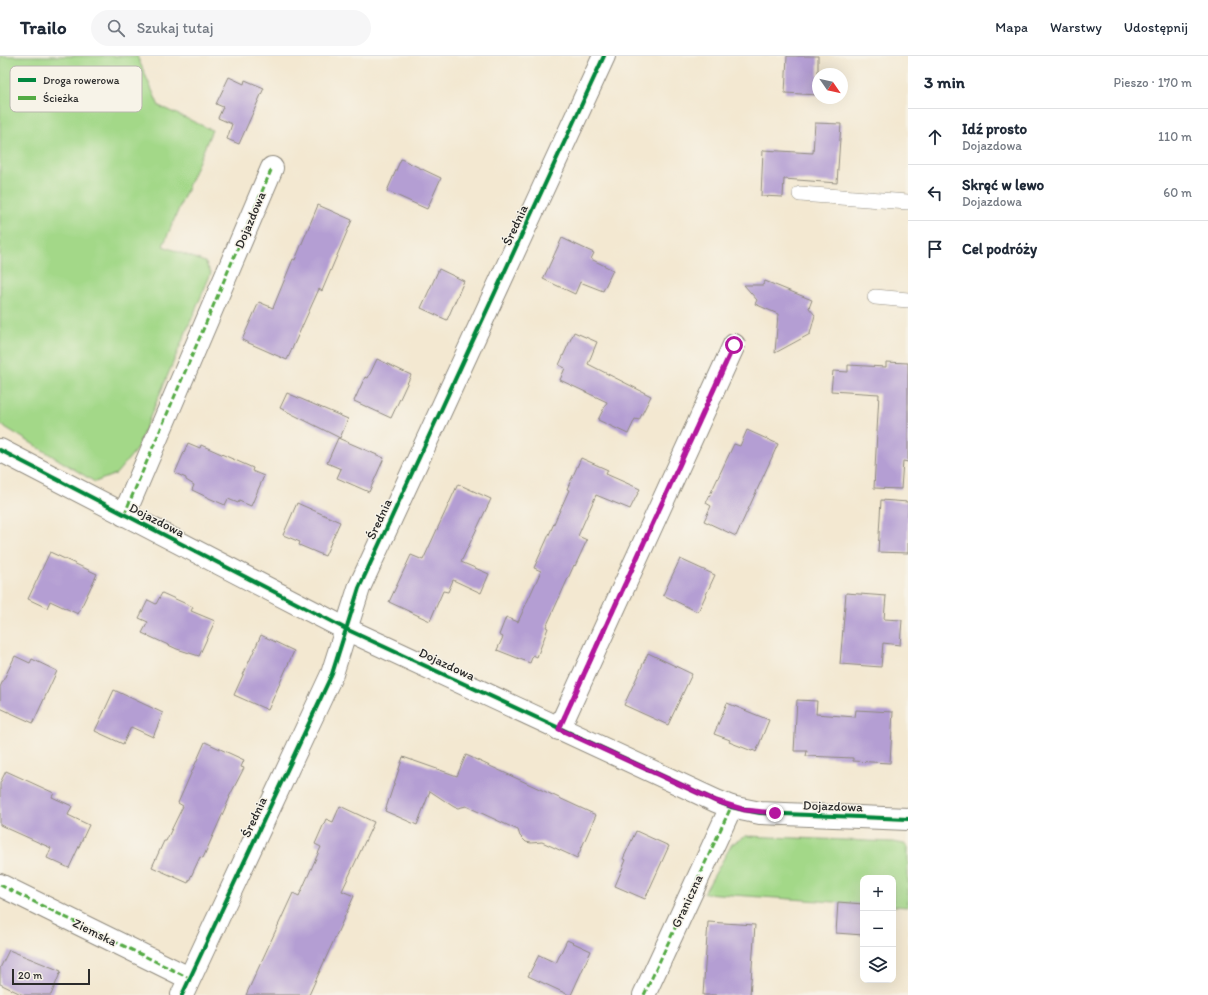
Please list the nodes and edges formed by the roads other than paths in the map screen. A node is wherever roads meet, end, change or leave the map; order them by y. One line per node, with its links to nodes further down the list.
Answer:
1 (604, 56): 10 (street, Średnia)
2 (272, 168): 9 (street, Dojazdowa)
3 (800, 194): 4 (lane)
4 (908, 202)
5 (875, 297): 6 (lane)
6 (908, 300)
7 (734, 345): 11 (street)
8 (0, 450): 9 (street, Dojazdowa)
9 (124, 515): 10 (street, Dojazdowa)
10 (346, 629): 11 (street, Dojazdowa); 15 (street, Średnia)
11 (559, 729): 12 (street, Dojazdowa)
12 (731, 807): 13 (street, Dojazdowa); 16 (street, Graniczna)
13 (908, 819)
14 (0, 885): 15 (street, Ziemska)
15 (186, 987)
16 (644, 995)

